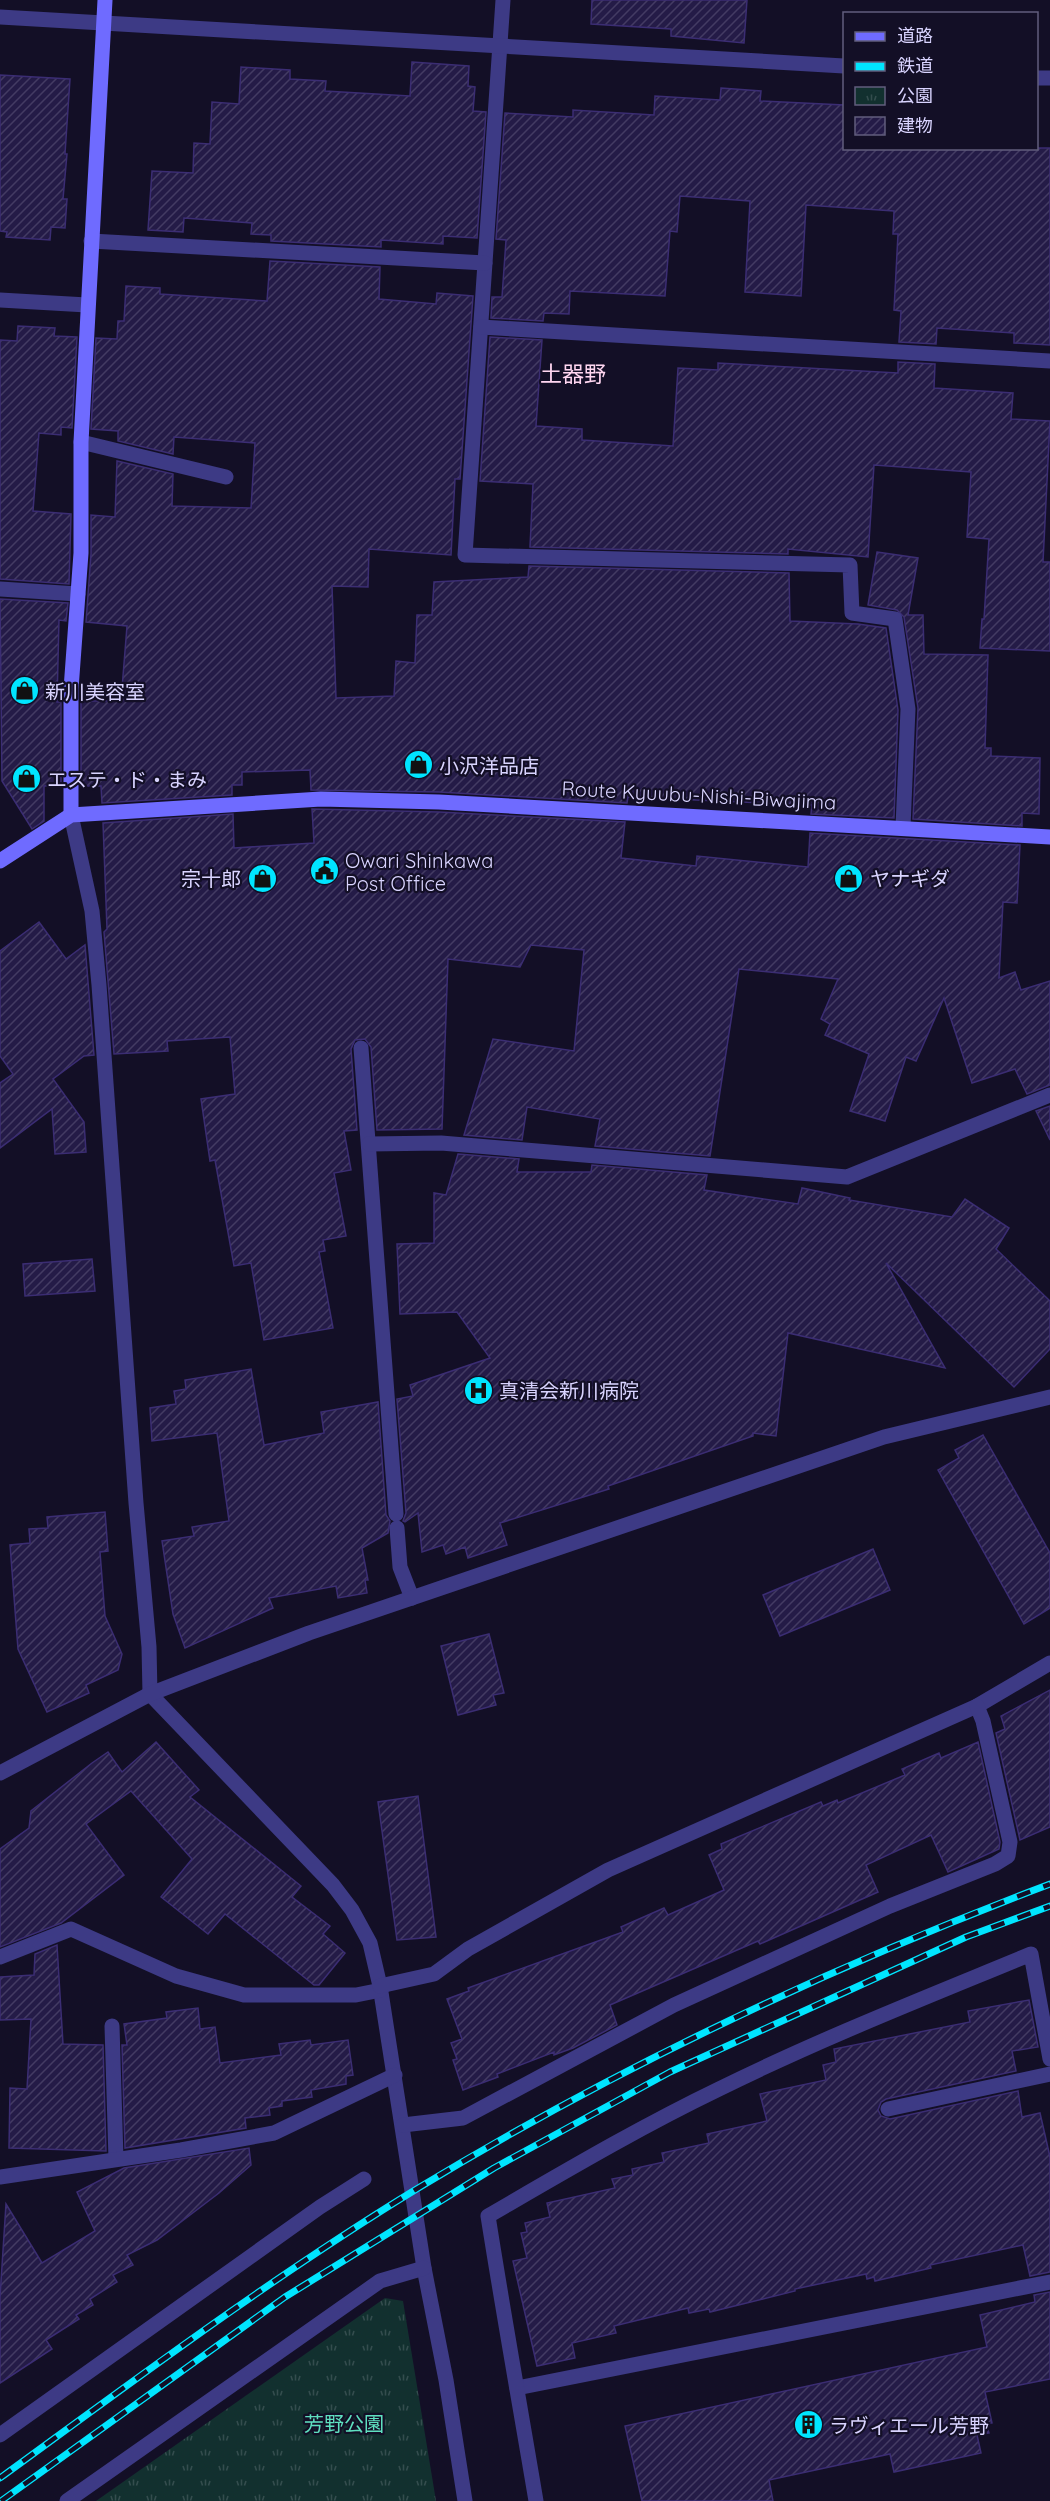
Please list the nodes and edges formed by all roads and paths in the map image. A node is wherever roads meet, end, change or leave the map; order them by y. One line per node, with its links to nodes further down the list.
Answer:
1 (105, 0): 4 (main road)
2 (503, 0): 5 (street)
3 (0, 16): 4 (street)
4 (104, 23): 5 (street); 7 (main road)
5 (500, 46): 6 (street); 8 (street)
6 (843, 66)
7 (91, 241): 8 (street); 10 (main road)
8 (485, 263): 11 (street)
9 (0, 300): 10 (street)
10 (87, 305): 13 (main road)
11 (481, 327): 12 (street); 18 (street)
12 (1050, 361)
13 (81, 442): 14 (street); 16 (main road)
14 (226, 477)
15 (0, 589): 16 (street)
16 (78, 594): 17 (main road)
17 (71, 815): 18 (main road, Route Kyuubu-Nishi-Biwajima); 20 (main road, Route Kyuubu-Nishi-Biwajima); 27 (street)
18 (903, 827): 19 (main road, Route Kyuubu-Nishi-Biwajima)
19 (1050, 837)
20 (0, 861)
21 (361, 1048): 23 (street)
22 (1050, 1095): 23 (street)
23 (369, 1144): 25 (street)
24 (1050, 1397): 25 (street)
25 (412, 1598): 27 (street)
26 (1050, 1663): 28 (street)
27 (150, 1694): 29 (street); 31 (street)
28 (977, 1706): 31 (street); 37 (street)
29 (0, 1773)
30 (0, 1957): 31 (street)
31 (380, 1988): 34 (street)
32 (112, 2026): 38 (street)
33 (1050, 2059): 43 (street)
34 (395, 2074): 37 (street); 38 (street)
35 (1050, 2074): 36 (street)
36 (888, 2109)
37 (403, 2125): 41 (street)
38 (116, 2159): 39 (street)
39 (0, 2177)
40 (364, 2179): 44 (street)
41 (424, 2268): 45 (street); 46 (street)
42 (1050, 2282): 43 (street)
43 (517, 2388): 47 (street)
44 (0, 2435)
45 (67, 2501)
46 (465, 2501)
47 (536, 2501)

